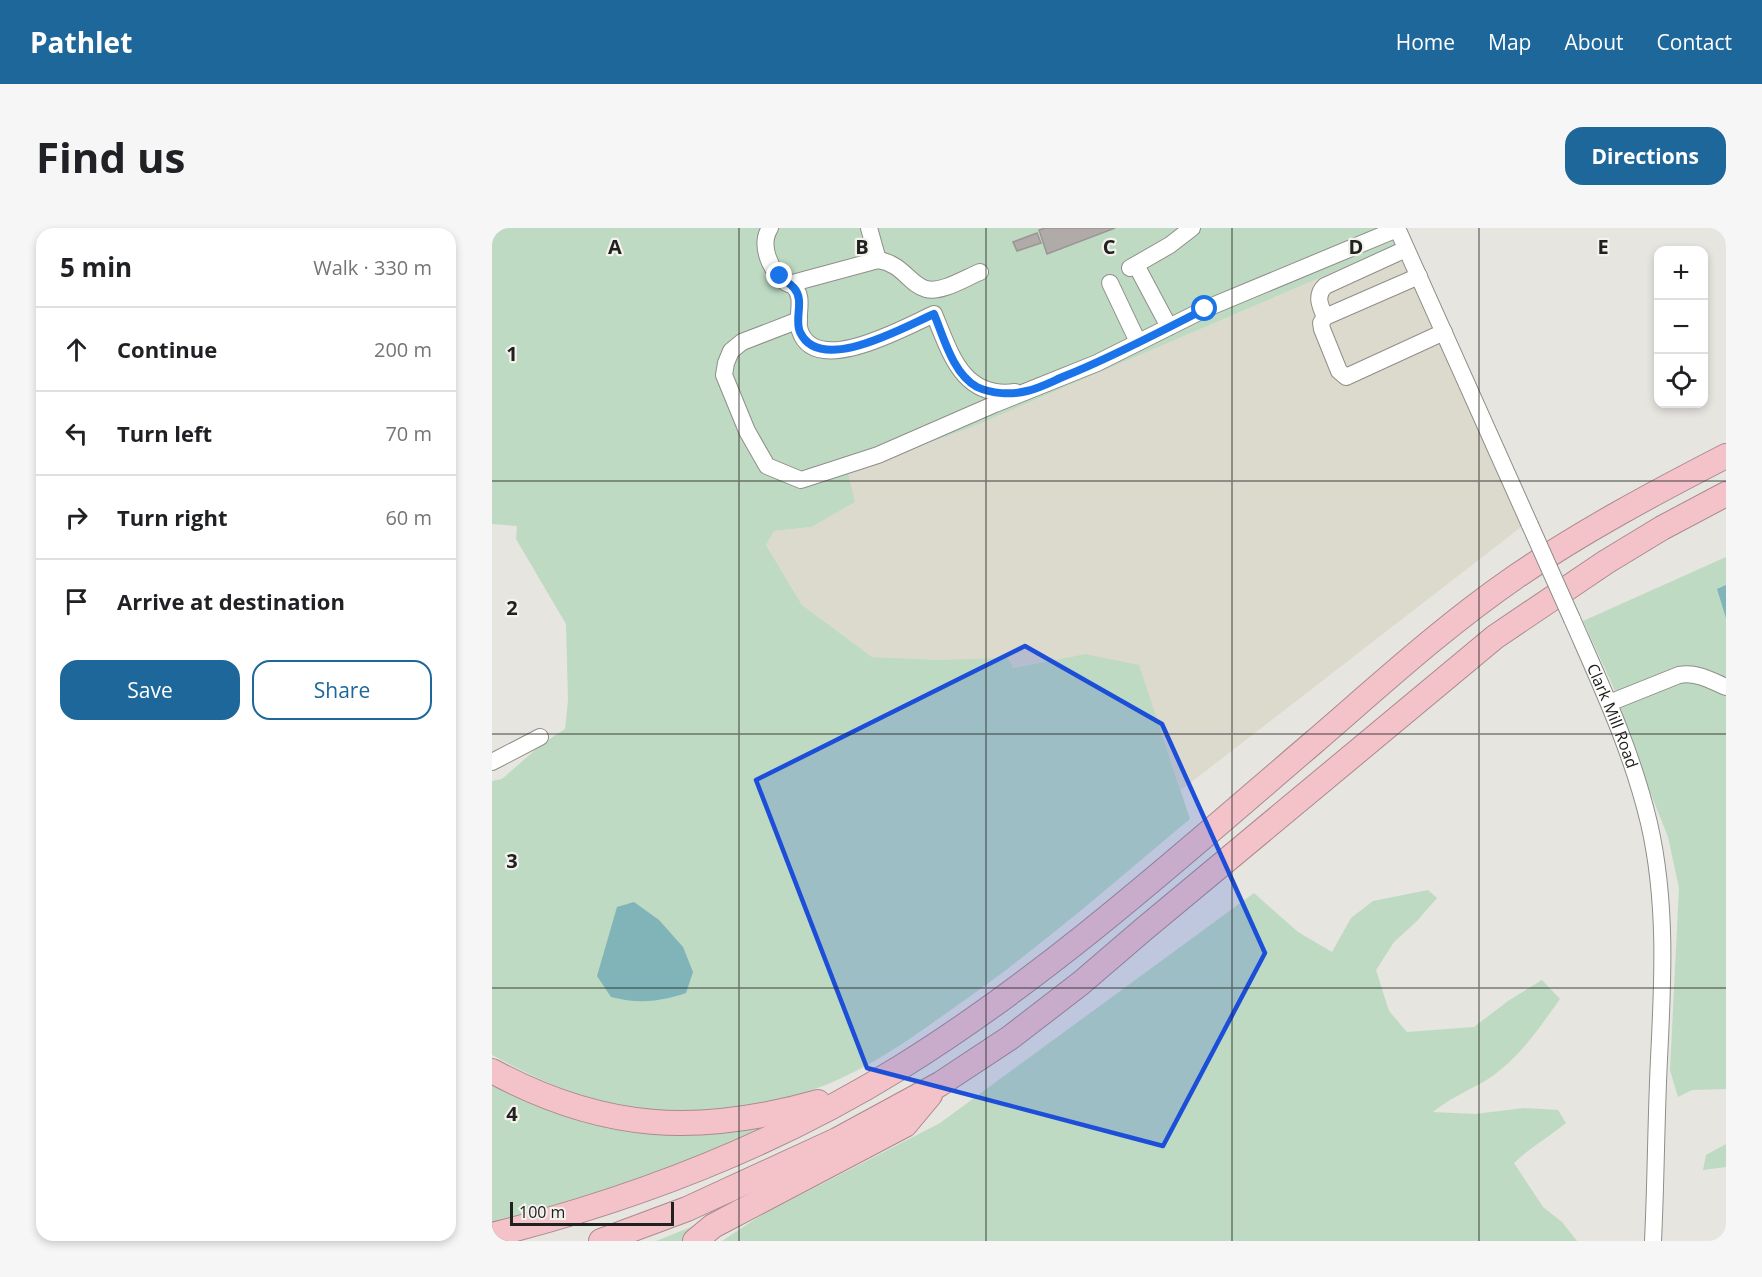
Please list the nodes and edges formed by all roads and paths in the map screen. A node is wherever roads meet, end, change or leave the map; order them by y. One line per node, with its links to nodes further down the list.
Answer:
1 (770, 228): 11 (street)
2 (869, 228): 6 (street)
3 (1192, 228): 15 (street)
4 (1397, 229): 5 (street, Clark Mill Road); 15 (street)
5 (1407, 249): 7 (street); 9 (street, Clark Mill Road)
6 (878, 260): 8 (street); 11 (street)
7 (1380, 261): 12 (street); 13 (street)
8 (980, 272)
9 (1419, 276): 12 (street); 16 (street, Clark Mill Road)
10 (1110, 283): 17 (street)
11 (789, 284): 14 (street)
12 (1392, 288): 13 (street)
13 (1325, 317): 16 (street)
14 (799, 320): 18 (street); 18 (street)
15 (1170, 327): 17 (street)
16 (1444, 332): 22 (street, Clark Mill Road, bridge)
17 (1138, 342): 18 (street)
18 (1028, 391)
19 (1726, 456): 26 (highway)
20 (1726, 494): 27 (highway)
21 (1726, 687): 22 (street)
22 (1609, 703): 31 (street, Clark Mill Road)
23 (540, 737): 24 (street)
24 (492, 762)
25 (492, 1071): 26 (highway)
26 (877, 1081): 28 (highway)
27 (940, 1084): 29 (highway); 30 (highway)
28 (492, 1235)
29 (600, 1241)
30 (695, 1241)
31 (1653, 1241)

